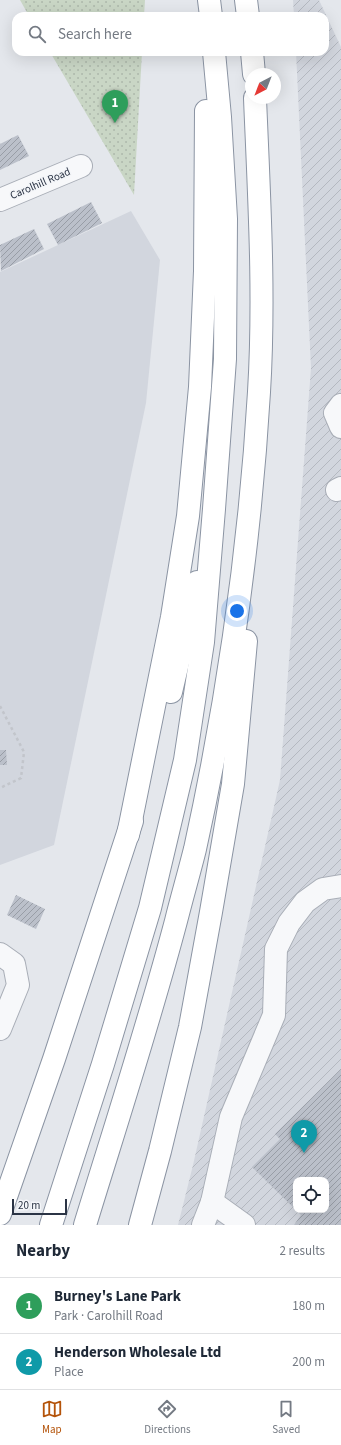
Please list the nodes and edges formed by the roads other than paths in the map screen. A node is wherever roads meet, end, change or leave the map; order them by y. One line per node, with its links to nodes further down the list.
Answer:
1 (208, 0): 3 (highway); 4 (highway)
2 (246, 0): 5 (highway)
3 (207, 12)
4 (210, 12)
5 (248, 12)
6 (207, 56): 17 (highway)
7 (214, 56): 16 (highway)
8 (252, 56): 9 (highway)
9 (253, 68)
10 (255, 104): 15 (highway)
11 (81, 166): 12 (street, Carolhill Road)
12 (0, 200)
13 (341, 405): 14 (street)
14 (341, 427)
15 (250, 496): 24 (highway); 25 (highway)
16 (214, 509): 17 (highway); 23 (highway)
17 (128, 835): 22 (highway)
18 (341, 886): 21 (street)
19 (0, 954): 20 (street)
20 (0, 1029)
21 (212, 1202): 26 (street); 27 (street)
22 (0, 1214)
23 (51, 1225)
24 (84, 1225)
25 (140, 1225)
26 (203, 1225)
27 (244, 1225)

